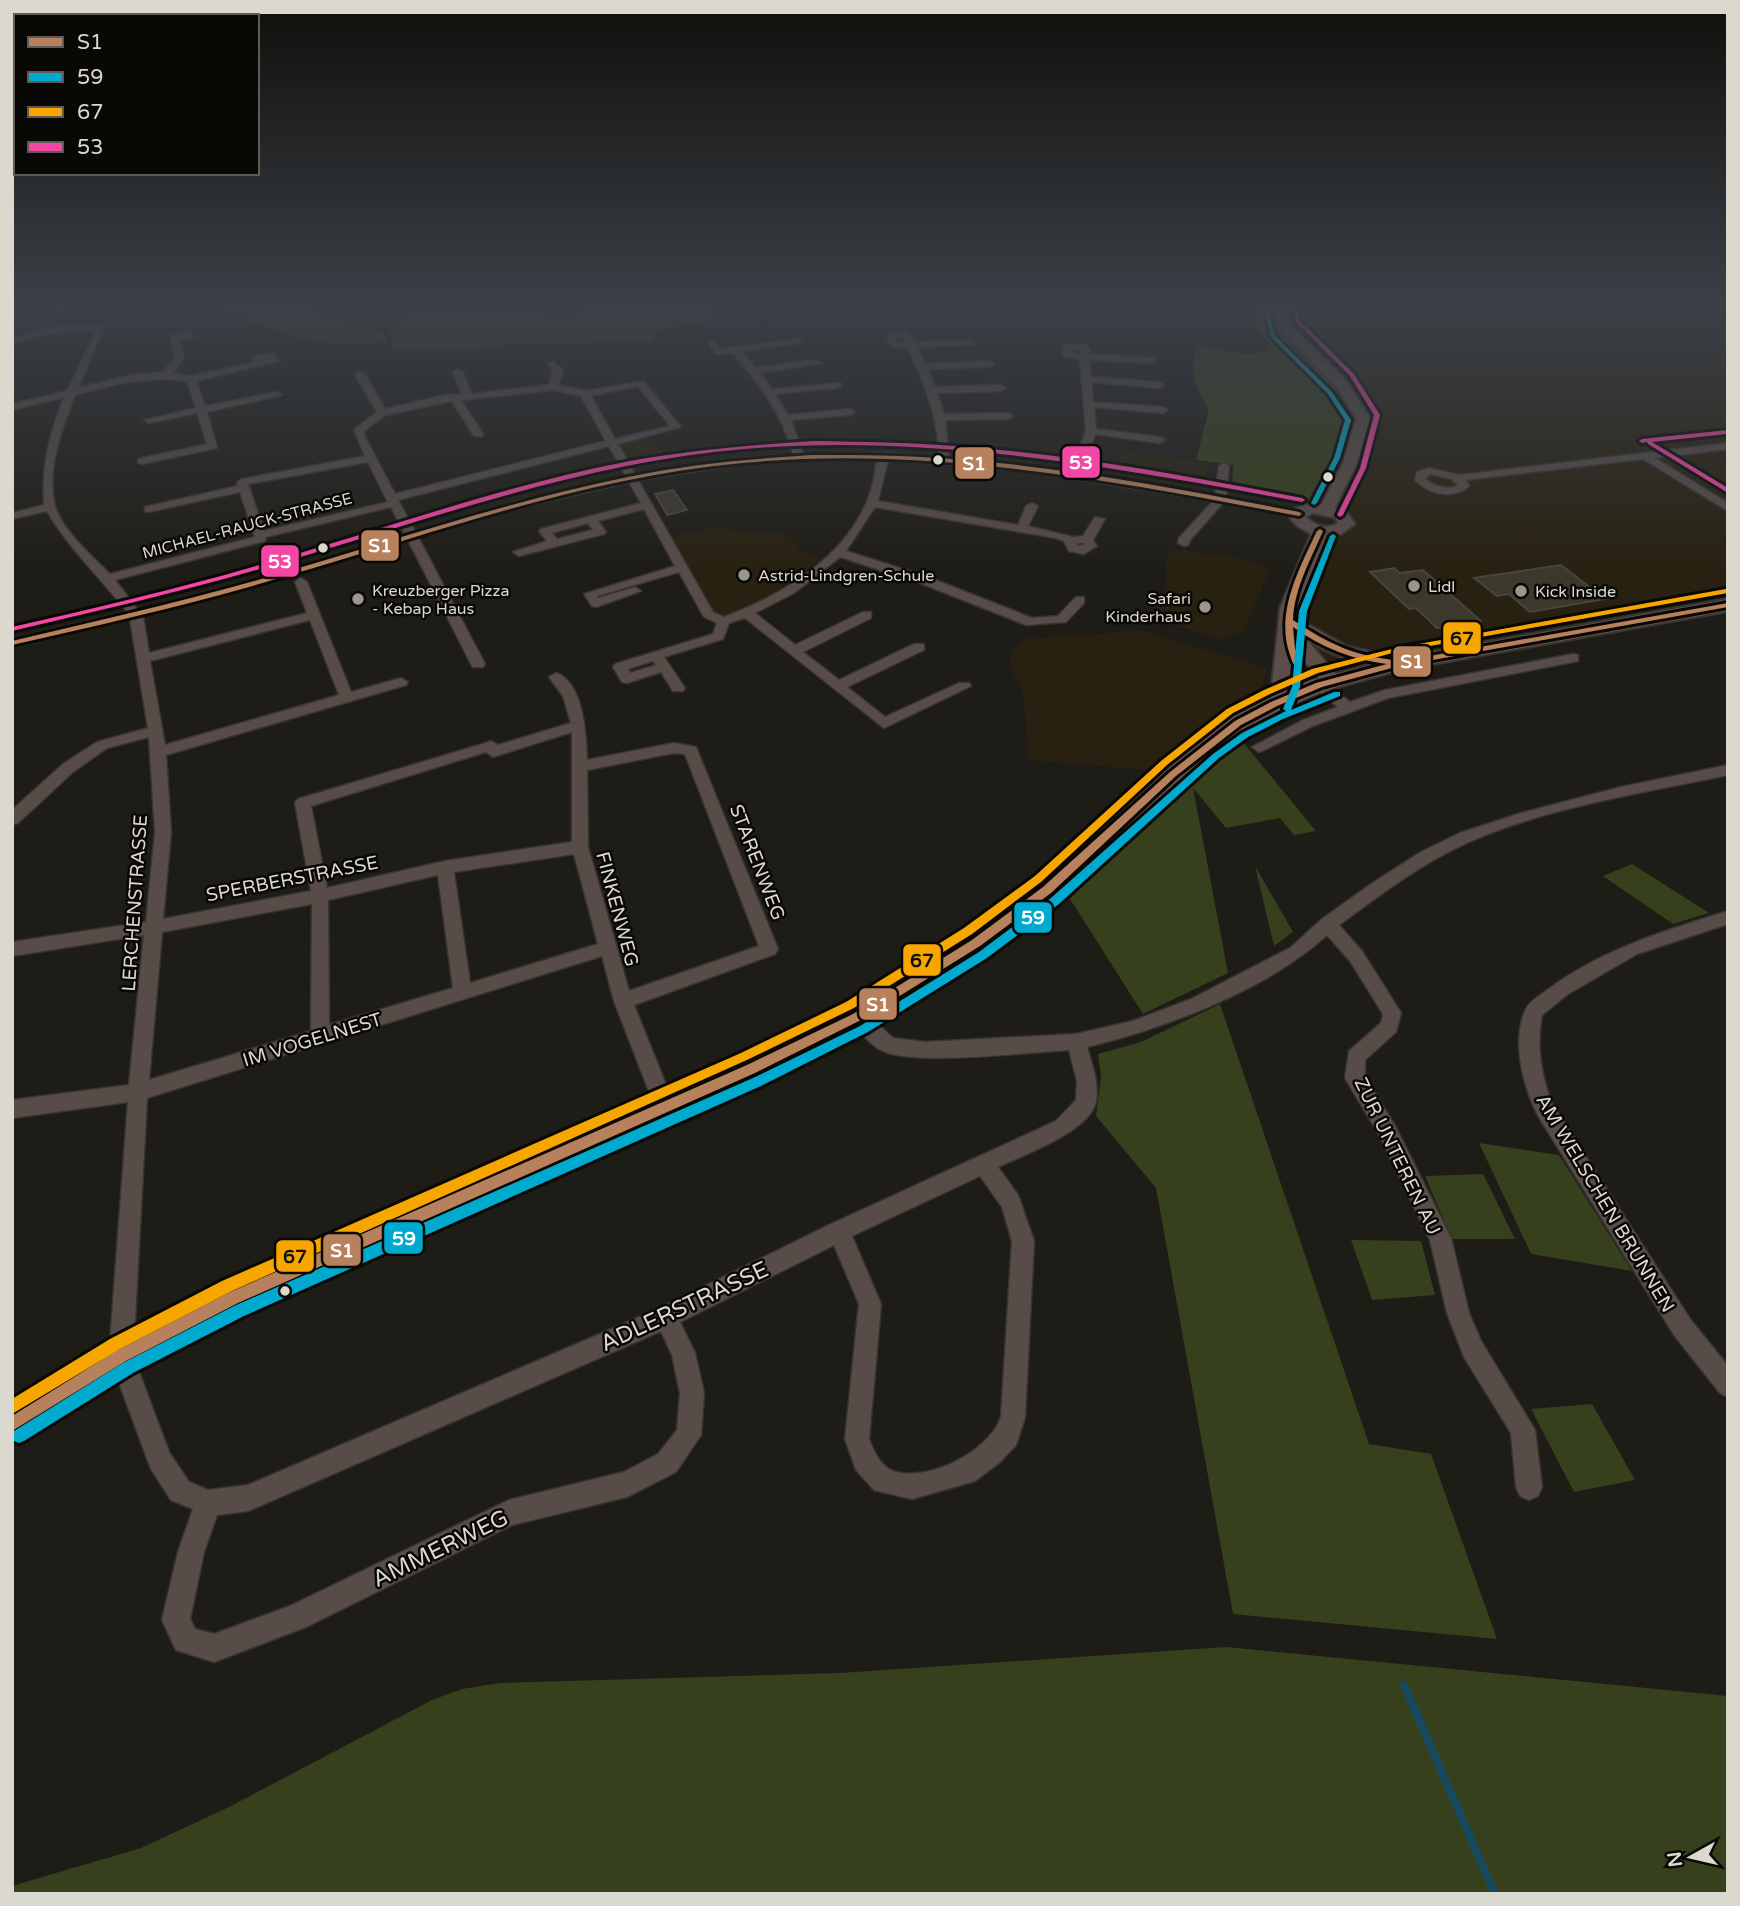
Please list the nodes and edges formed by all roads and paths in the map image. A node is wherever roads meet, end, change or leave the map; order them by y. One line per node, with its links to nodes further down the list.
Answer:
1 (55, 396): 16 (street)
2 (70, 396): 46 (street, LERCHENSTRASSE)
3 (197, 396): 17 (street)
4 (272, 396): 17 (street)
5 (372, 396): 20 (street)
6 (484, 396): 14 (street)
7 (585, 396): 28 (street)
8 (650, 396): 28 (street, MICHAEL-RAUCK-STRASSE)
9 (773, 396): 23 (street)
10 (935, 396): 22 (street)
11 (1087, 396): 15 (street)
12 (1349, 396): 49 (main road)
13 (455, 398): 14 (street); 20 (street); 26 (street)
14 (468, 398)
15 (1088, 404): 18 (street); 25 (street)
16 (12, 407)
17 (202, 409): 24 (street); 35 (street)
18 (1163, 410)
19 (850, 412): 23 (street)
20 (382, 413): 34 (street)
21 (1008, 416): 22 (street)
22 (941, 417): 33 (street)
23 (786, 418): 32 (street)
24 (149, 419)
25 (1091, 431): 27 (street); 37 (street)
26 (478, 434)
27 (1160, 440)
28 (610, 442): 38 (street); 42 (street, MICHAEL-RAUCK-STRASSE)
29 (1728, 446): 30 (street)
30 (1643, 455): 39 (street); 47 (street)
31 (883, 456): 32 (street); 33 (street); 43 (street)
32 (799, 457): 38 (street)
33 (944, 457): 37 (street)
34 (370, 458): 40 (street); 42 (street)
35 (142, 461)
36 (1224, 466): 41 (street)
37 (1076, 473): 41 (street)
38 (631, 477): 44 (street); 56 (street)
39 (1460, 478)
40 (244, 488): 48 (street); 55 (street)
41 (1221, 499): 50 (street); 57 (street)
42 (395, 501): 55 (street, MICHAEL-RAUCK-STRASSE); 56 (street)
43 (872, 503): 53 (street); 59 (street)
44 (647, 505): 58 (street); 60 (street)
45 (1032, 506): 53 (street)
46 (50, 507): 51 (street); 61 (street, LERCHENSTRASSE)
47 (1728, 508)
48 (149, 509)
49 (1327, 509): 50 (main road); 54 (main road)
50 (1299, 514): 54 (main road)
51 (12, 516)
52 (1099, 519): 53 (street)
53 (1022, 528)
54 (1320, 531): 71 (main road)
55 (260, 535): 61 (street, MICHAEL-RAUCK-STRASSE)
56 (412, 535): 67 (street); 77 (street)
57 (1184, 543)
58 (519, 552)
59 (838, 552): 64 (street); 66 (street)
60 (680, 568): 63 (street); 70 (street)
61 (107, 578): 67 (street, LERCHENSTRASSE)
62 (301, 582): 68 (street)
63 (635, 592)
64 (1080, 600)
65 (1728, 606): 78 (main road)
66 (748, 614): 70 (street); 74 (street)
67 (136, 615): 72 (street); 75 (street, LERCHENSTRASSE)
68 (314, 615): 75 (street); 85 (street)
69 (867, 615): 74 (street)
70 (724, 621): 84 (street)
71 (1287, 629): 78 (main road); 81 (main road); 86 (main road)
72 (12, 643)
73 (919, 647): 82 (street)
74 (794, 651): 82 (street)
75 (145, 658): 89 (street, LERCHENSTRASSE)
76 (1573, 658): 87 (street)
77 (478, 664)
78 (1398, 664): 81 (main road)
79 (556, 677): 88 (street, FINKENWEG)
80 (401, 682): 85 (street)
81 (1325, 683): 86 (main road); 87 (street)
82 (838, 686): 83 (street)
83 (964, 686)
84 (678, 688)
85 (347, 698): 91 (street)
86 (1273, 704): 107 (main road)
87 (1349, 709): 90 (street)
88 (579, 725): 92 (street, FINKENWEG); 99 (street)
89 (156, 731): 91 (street, LERCHENSTRASSE); 94 (street)
90 (1259, 747)
91 (159, 752): 102 (street, LERCHENSTRASSE)
92 (581, 766): 97 (street, FINKENWEG); 106 (street, STARENWEG)
93 (1728, 770): 101 (street)
94 (33, 798): 95 (street); 96 (street)
95 (12, 801)
96 (12, 819)
97 (580, 847): 98 (street, SPERBERSTRASSE); 103 (street, FINKENWEG)
98 (445, 867): 99 (street, SPERBERSTRASSE); 105 (street)
99 (320, 896): 102 (street, SPERBERSTRASSE); 108 (street)
100 (1728, 917): 117 (street, AM WELSCHEN BRUNNEN)
101 (1328, 924): 109 (street); 119 (street, ZUR UNTEREN AU)
102 (155, 927): 104 (street, SPERBERSTRASSE); 110 (street, LERCHENSTRASSE)
103 (607, 948): 105 (street, IM VOGELNEST); 106 (street, FINKENWEG)
104 (12, 949)
105 (463, 993): 108 (street, IM VOGELNEST)
106 (623, 1001): 111 (street, FINKENWEG)
107 (857, 1017): 109 (street); 111 (main road)
108 (320, 1037): 110 (street, IM VOGELNEST)
109 (1076, 1042): 113 (street, ADLERSTRASSE)
110 (138, 1092): 112 (street, IM VOGELNEST); 116 (street, LERCHENSTRASSE)
111 (665, 1107): 116 (main road)
112 (12, 1109)
113 (984, 1164): 114 (street, ADLERSTRASSE); 114 (street)
114 (839, 1231): 115 (street, ADLERSTRASSE)
115 (666, 1317): 120 (street, ADLERSTRASSE); 120 (street, AMMERWEG)
116 (121, 1356): 118 (main road); 120 (street)
117 (1728, 1385)
118 (12, 1424)
119 (1530, 1487)
120 (208, 1503)

